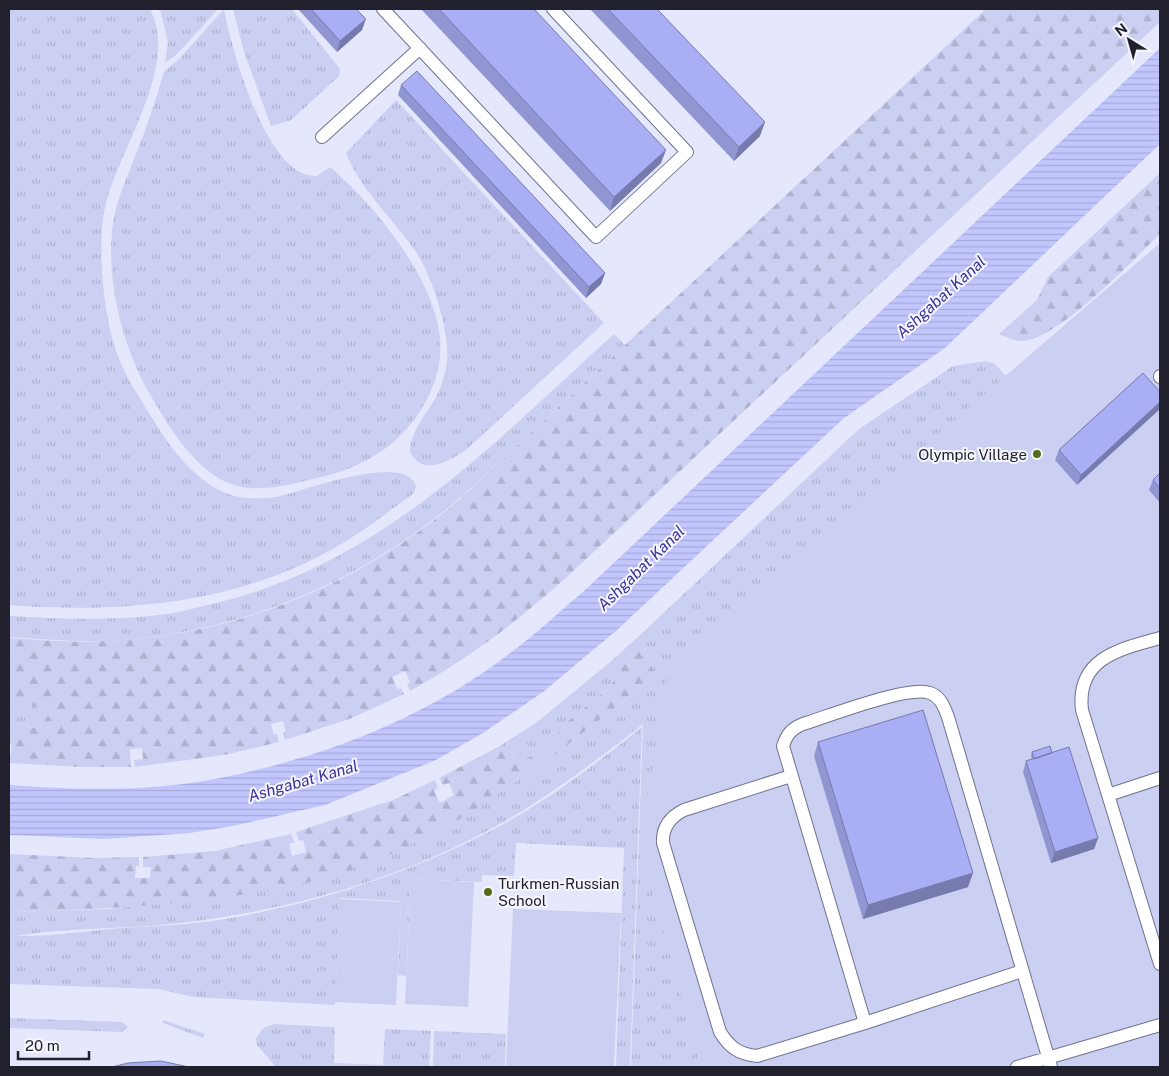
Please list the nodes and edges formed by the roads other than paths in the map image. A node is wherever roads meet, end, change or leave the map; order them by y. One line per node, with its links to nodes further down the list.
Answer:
1 (383, 9): 3 (lane)
2 (553, 9): 3 (lane)
3 (420, 48): 4 (lane)
4 (322, 137)
5 (1160, 638): 8 (lane)
6 (791, 776): 10 (lane); 11 (lane); 11 (lane)
7 (1160, 778): 8 (lane)
8 (1108, 794): 9 (lane)
9 (1160, 964)
10 (1022, 971): 11 (lane); 13 (lane)
11 (865, 1023)
12 (1160, 1025): 13 (lane)
13 (1050, 1063): 14 (lane)
14 (1017, 1067)

